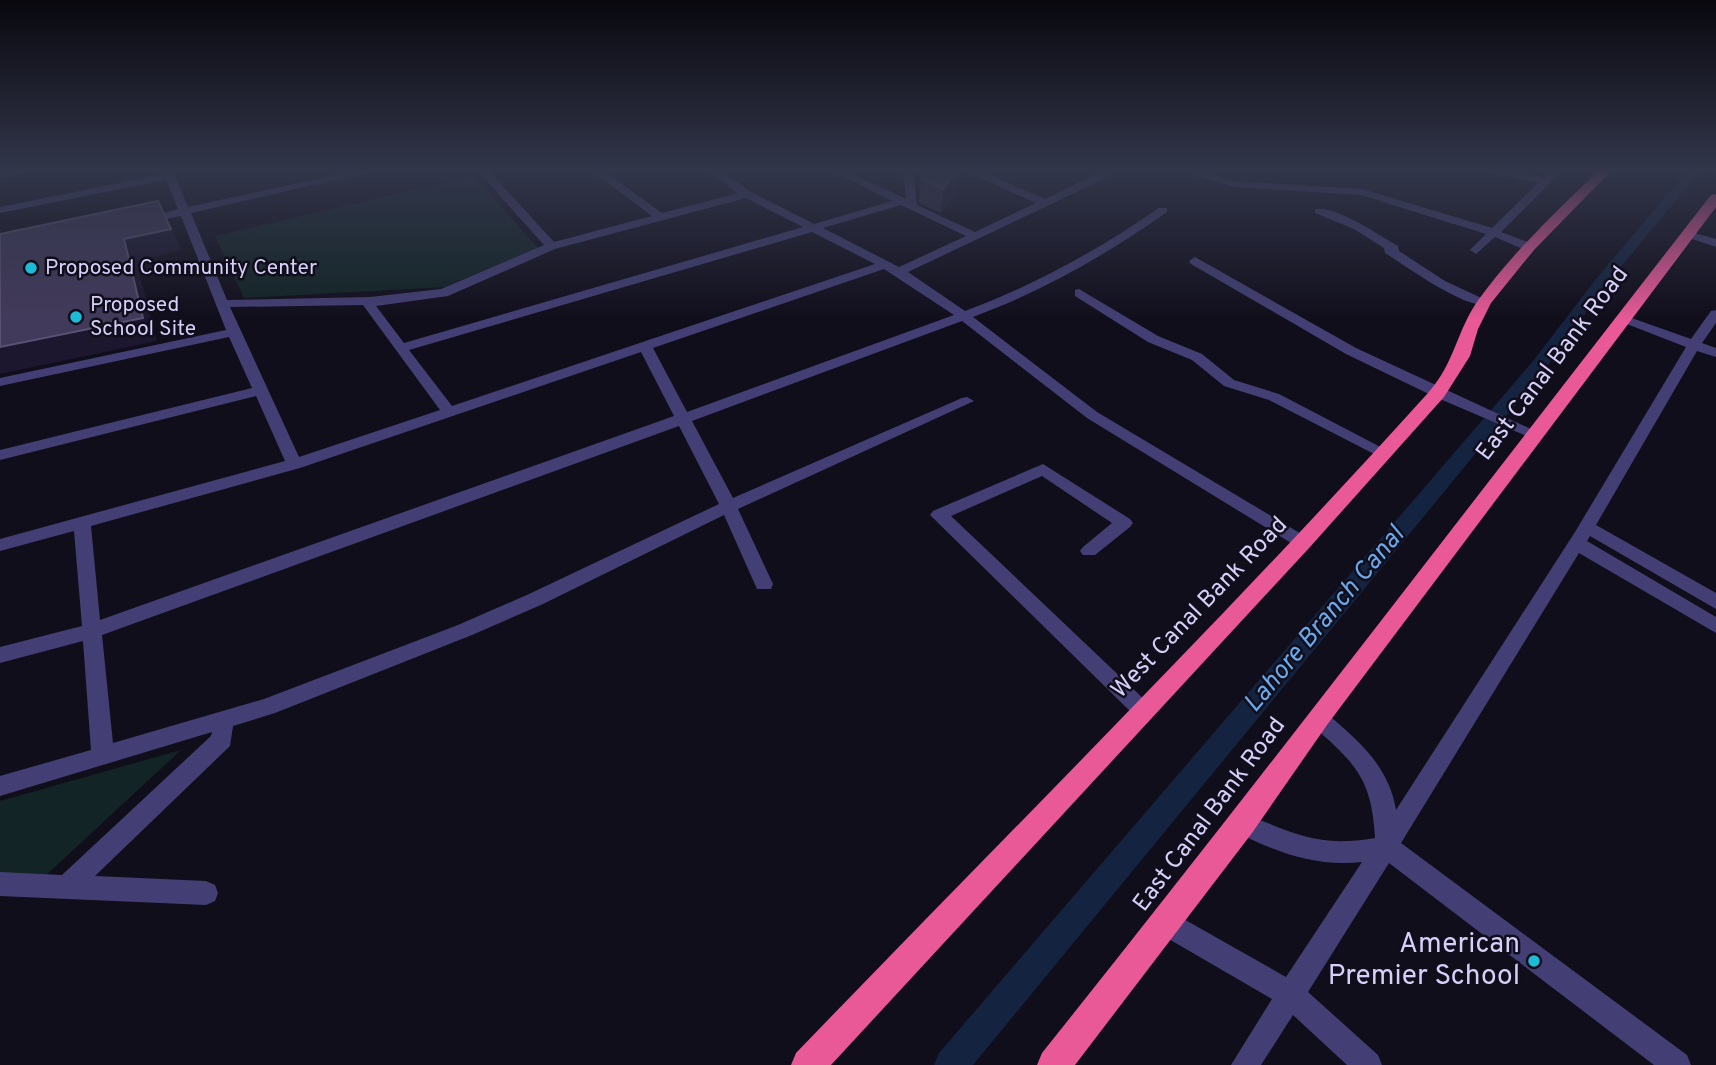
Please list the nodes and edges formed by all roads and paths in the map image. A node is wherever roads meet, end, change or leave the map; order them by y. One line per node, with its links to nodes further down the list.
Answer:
1 (138, 221): 15 (street)
2 (188, 221): 29 (street)
3 (528, 221): 21 (street)
4 (651, 221): 21 (street)
5 (796, 221): 16 (street)
6 (846, 221): 16 (street)
7 (942, 221): 19 (street)
8 (1010, 221): 19 (street)
9 (1149, 221): 31 (street)
10 (1341, 221): 28 (street)
11 (1455, 221): 17 (street)
12 (1504, 221): 17 (street)
13 (1556, 221): 22 (highway, West Canal Bank Road)
14 (1697, 221): 18 (highway, East Canal Bank Road)
15 (132, 222)
16 (813, 230): 25 (street); 36 (street)
17 (1492, 232): 22 (street); 23 (street)
18 (1686, 234): 20 (street); 32 (highway, East Canal Bank Road)
19 (977, 237): 25 (street)
20 (1716, 243)
21 (551, 246): 27 (street)
22 (1529, 247): 28 (highway, West Canal Bank Road)
23 (1476, 250)
24 (1195, 261): 40 (street)
25 (892, 269): 31 (street); 35 (street)
26 (1079, 293): 45 (street)
27 (370, 301): 29 (street); 36 (street)
28 (1484, 302): 40 (highway, West Canal Bank Road)
29 (224, 305): 33 (street)
30 (1716, 314): 34 (street)
31 (961, 315): 43 (street); 51 (street)
32 (1621, 319): 34 (street); 44 (highway, East Canal Bank Road)
33 (234, 332): 38 (street); 39 (street)
34 (1693, 344): 37 (street); 50 (street)
35 (645, 345): 42 (street); 43 (street)
36 (402, 348): 42 (street)
37 (1716, 353)
38 (0, 382)
39 (261, 390): 46 (street); 47 (street)
40 (1438, 393): 44 (street); 45 (highway, West Canal Bank Road)
41 (967, 401): 48 (street)
42 (449, 412): 47 (street)
43 (682, 419): 48 (street); 57 (street)
44 (1536, 435): 60 (highway, East Canal Bank Road)
45 (1384, 453): 51 (highway, West Canal Bank Road)
46 (0, 456)
47 (294, 464): 49 (street)
48 (728, 505): 54 (street); 61 (street)
49 (82, 524): 52 (street); 57 (street)
50 (1581, 535): 55 (street); 56 (street); 65 (street)
51 (1302, 542): 59 (highway, West Canal Bank Road)
52 (0, 545)
53 (1089, 551): 59 (street)
54 (764, 584)
55 (1716, 603)
56 (1716, 626)
57 (92, 631): 58 (street); 62 (street)
58 (0, 655)
59 (1142, 710): 71 (highway, West Canal Bank Road)
60 (1318, 719): 64 (highway, East Canal Bank Road); 65 (street)
61 (223, 722): 62 (street); 67 (street)
62 (103, 757): 63 (street)
63 (0, 786)
64 (1242, 824): 65 (street); 69 (highway, East Canal Bank Road)
65 (1387, 847): 70 (street); 75 (street)
66 (0, 884): 67 (street)
67 (67, 887): 68 (street)
68 (206, 892)
69 (1164, 922): 70 (street); 72 (highway, East Canal Bank Road)
70 (1290, 995): 73 (street); 74 (street)
71 (808, 1065)
72 (1055, 1065)
73 (1245, 1065)
74 (1368, 1065)
75 (1677, 1065)

